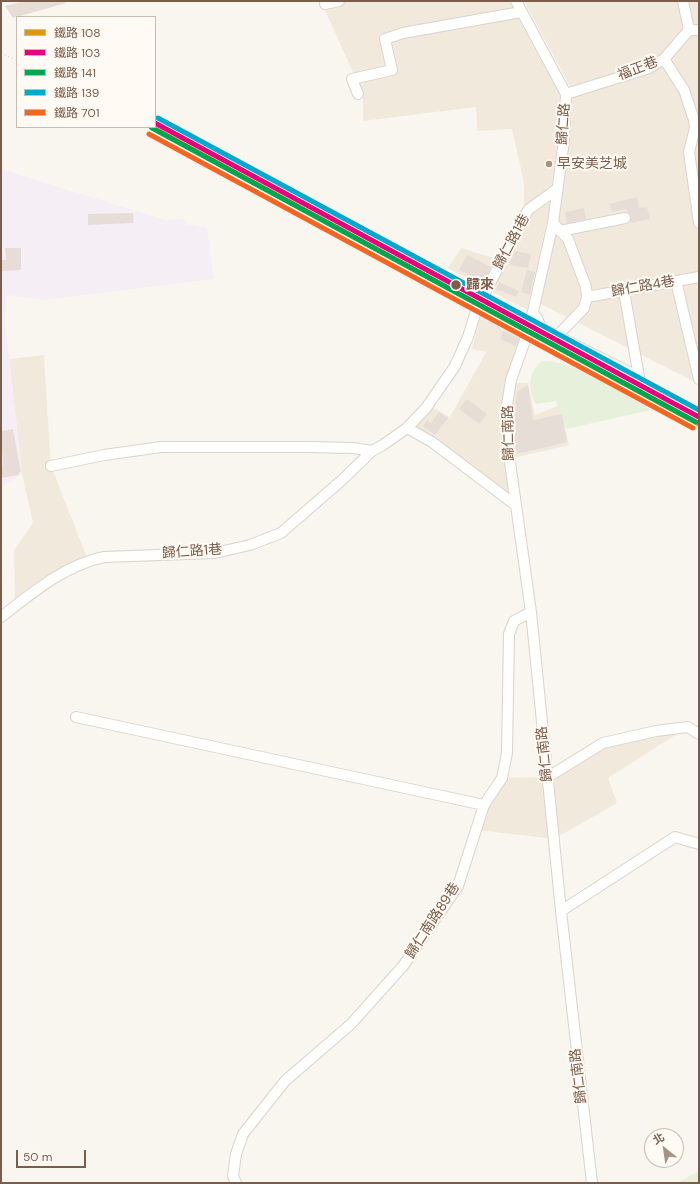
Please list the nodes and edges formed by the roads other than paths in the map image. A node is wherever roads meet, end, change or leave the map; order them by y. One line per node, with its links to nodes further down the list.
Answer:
1 (339, 1): 4 (street)
2 (516, 1): 5 (street, 歸仁路)
3 (683, 1): 6 (street)
4 (325, 4)
5 (522, 12): 8 (street); 9 (street, 歸仁路)
6 (694, 30): 7 (street, 福正巷)
7 (664, 59): 9 (street, 福正巷); 10 (street)
8 (358, 94)
9 (566, 94): 11 (street, 歸仁路)
10 (696, 176): 13 (street)
11 (557, 189): 14 (street, 歸仁路); 23 (street, 歸仁路1巷)
12 (625, 218): 14 (street)
13 (699, 223)
14 (556, 227): 18 (street); 19 (street, 歸仁路)
15 (699, 277): 16 (street, 歸仁路4巷)
16 (676, 281): 17 (street, 歸仁路4巷); 22 (street)
17 (624, 291): 18 (street, 歸仁路4巷); 21 (street)
18 (587, 298): 21 (street)
19 (533, 313): 20 (street, 歸仁路); 21 (street)
20 (528, 332): 26 (street, 歸仁南路)
21 (558, 335)
22 (699, 379)
23 (407, 428): 24 (street, 歸仁路1巷); 26 (street)
24 (372, 451): 25 (street); 27 (street, 歸仁路1巷)
25 (51, 466)
26 (514, 504): 29 (street, 歸仁南路)
27 (14, 606): 28 (street); 30 (street, 歸仁路1巷)
28 (1, 610)
29 (531, 612): 33 (street, 歸仁南路); 34 (street, 歸仁南路89巷)
30 (1, 617)
31 (76, 717): 34 (street)
32 (699, 734): 33 (street)
33 (548, 777): 36 (street, 歸仁南路)
34 (484, 805): 37 (street, 歸仁南路89巷)
35 (699, 844): 36 (street)
36 (560, 911): 38 (street, 歸仁南路)
37 (236, 1183)
38 (592, 1183)

